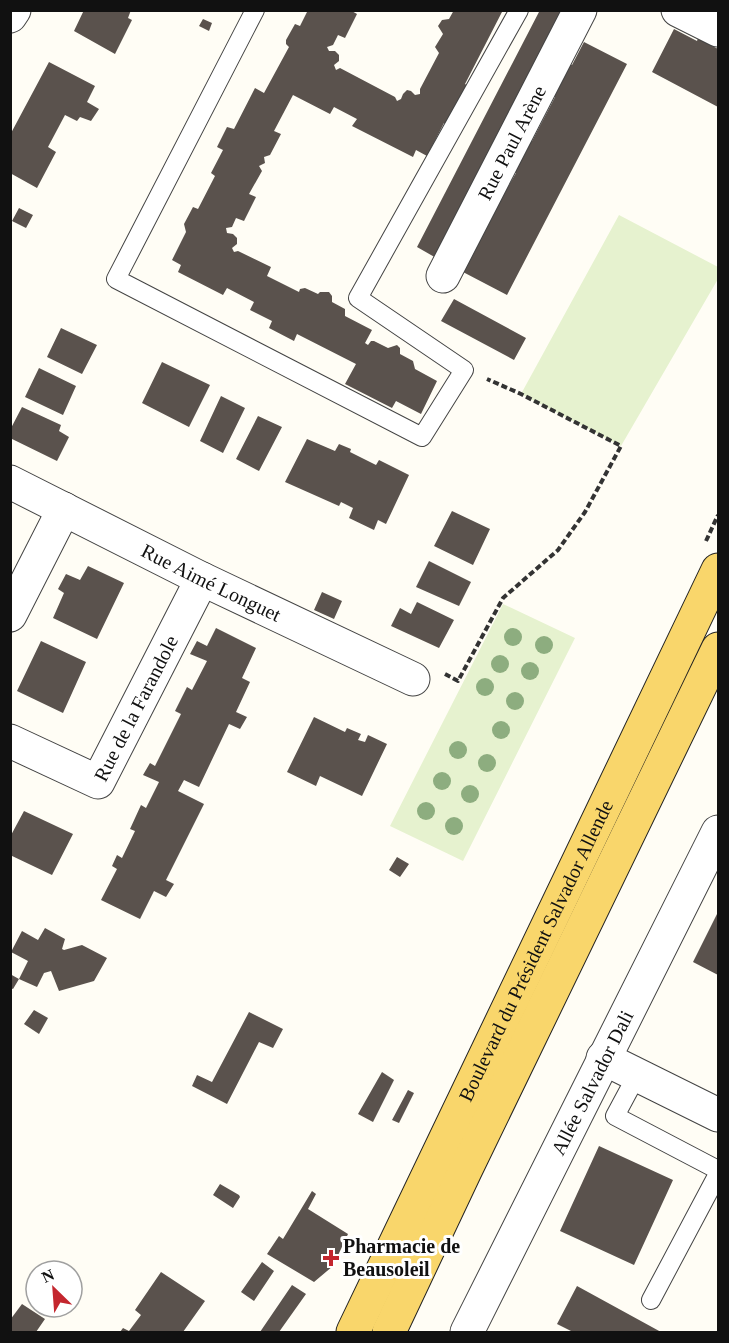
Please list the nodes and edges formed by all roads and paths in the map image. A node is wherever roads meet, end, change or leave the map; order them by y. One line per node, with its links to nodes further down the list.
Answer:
1 (14, 10): 6 (street)
2 (255, 10): 3 (lane)
3 (519, 10)
4 (580, 10): 8 (street, Rue Paul Arène)
5 (678, 10): 7 (street)
6 (10, 16)
7 (718, 30)
8 (443, 276)
9 (497, 383): 16 (path)
10 (10, 482): 11 (street, Rue Aimé Longuet)
11 (64, 509): 13 (street, Rue Aimé Longuet); 14 (street)
12 (718, 570): 24 (main road, Boulevard du Président Salvador Allende)
13 (202, 579): 16 (street, Rue Aimé Longuet); 17 (street, Rue de la Farandole)
14 (10, 615)
15 (718, 649): 25 (main road, Boulevard du Président Salvador Allende)
16 (413, 679)
17 (10, 741)
18 (718, 832): 19 (street, Allée Salvador Dali)
19 (603, 1058): 20 (street); 26 (street, Allée Salvador Dali)
20 (637, 1075): 21 (street); 22 (lane)
21 (718, 1115)
22 (718, 1172): 23 (lane)
23 (651, 1300)
24 (353, 1332)
25 (389, 1332)
26 (467, 1332)

